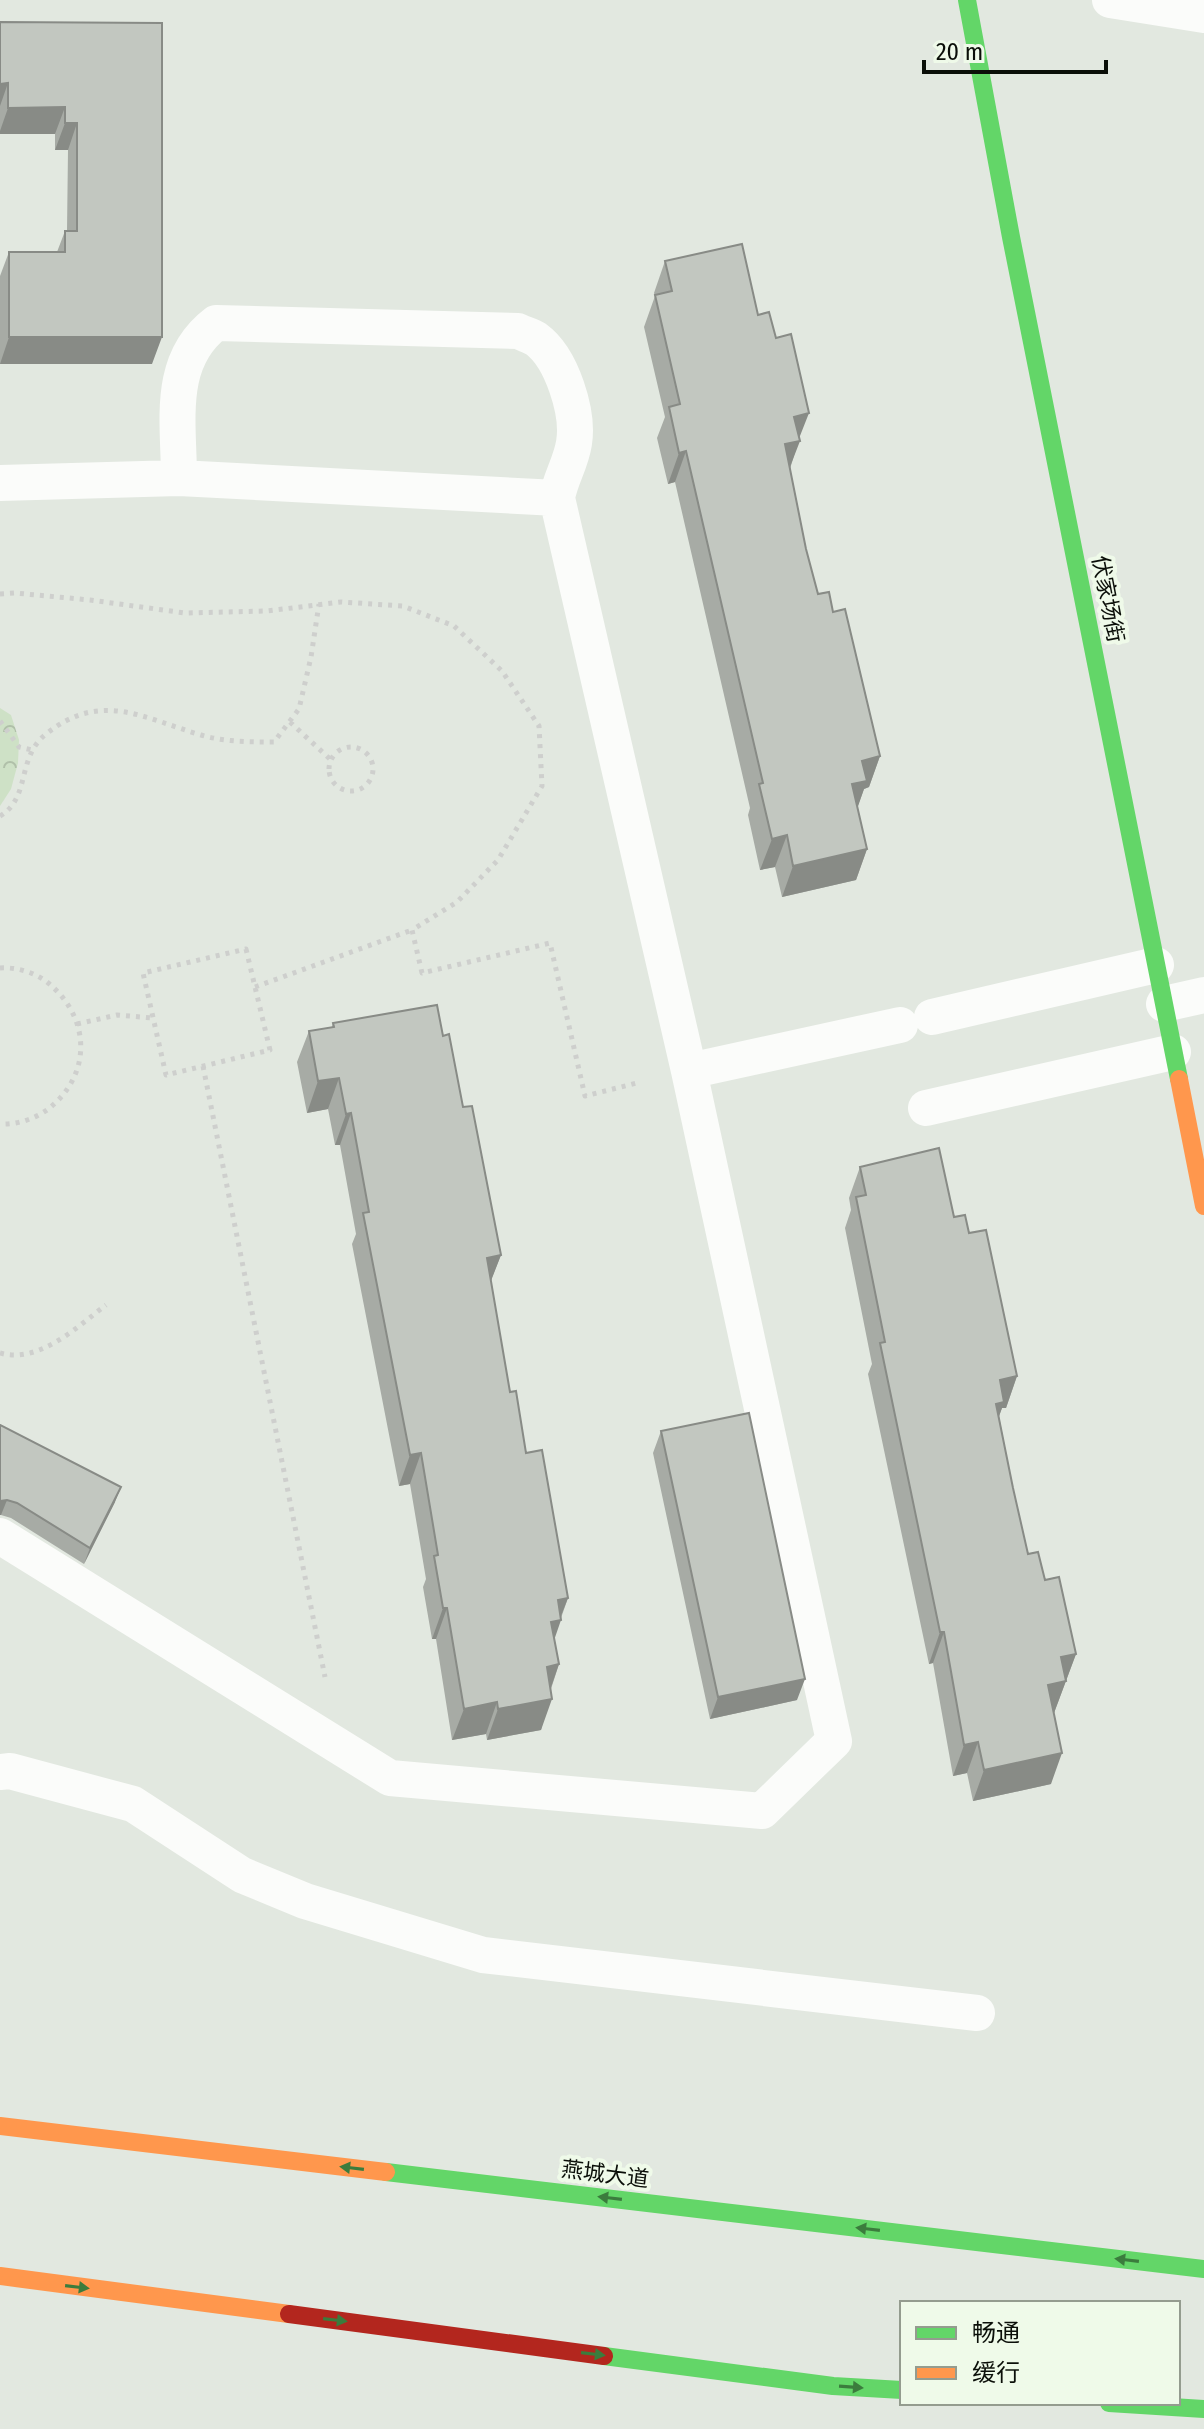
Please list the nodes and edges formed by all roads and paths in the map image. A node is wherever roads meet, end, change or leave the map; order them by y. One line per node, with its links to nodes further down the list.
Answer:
1 (967, 0): 15 (main road, 伏家场街)
2 (1110, 0): 3 (lane)
3 (1204, 15)
4 (179, 478): 5 (lane); 6 (lane); 6 (lane)
5 (0, 483)
6 (557, 498): 24 (lane)
7 (0, 594): 8 (path)
8 (319, 604): 10 (path); 14 (path)
9 (0, 721): 11 (path)
10 (290, 722): 11 (path); 12 (path)
11 (32, 750): 13 (path)
12 (331, 760): 12 (path)
13 (0, 816)
14 (412, 930): 17 (path); 24 (path)
15 (1156, 965): 19 (main road, 伏家场街); 24 (lane)
16 (0, 968): 21 (path)
17 (255, 987): 20 (path); 23 (path)
18 (1204, 995): 19 (lane)
19 (1164, 1004): 22 (main road, 伏家场街)
20 (153, 1018): 21 (path); 23 (path)
21 (77, 1024): 26 (path)
22 (1173, 1052): 25 (lane); 27 (main road, 伏家场街)
23 (203, 1066): 31 (path)
24 (689, 1071): 31 (lane)
25 (926, 1108)
26 (0, 1124)
27 (1204, 1206)
28 (106, 1305): 29 (path)
29 (0, 1353)
30 (0, 1536): 31 (lane)
31 (337, 1746)
32 (0, 1772): 33 (lane)
33 (977, 2013)
34 (0, 2126): 35 (main road, 燕城大道, one-way to 34)
35 (1204, 2269)
36 (0, 2276): 37 (main road, one-way to 37)
37 (900, 2390)
38 (1141, 2405): 39 (main road)
39 (1204, 2409)

